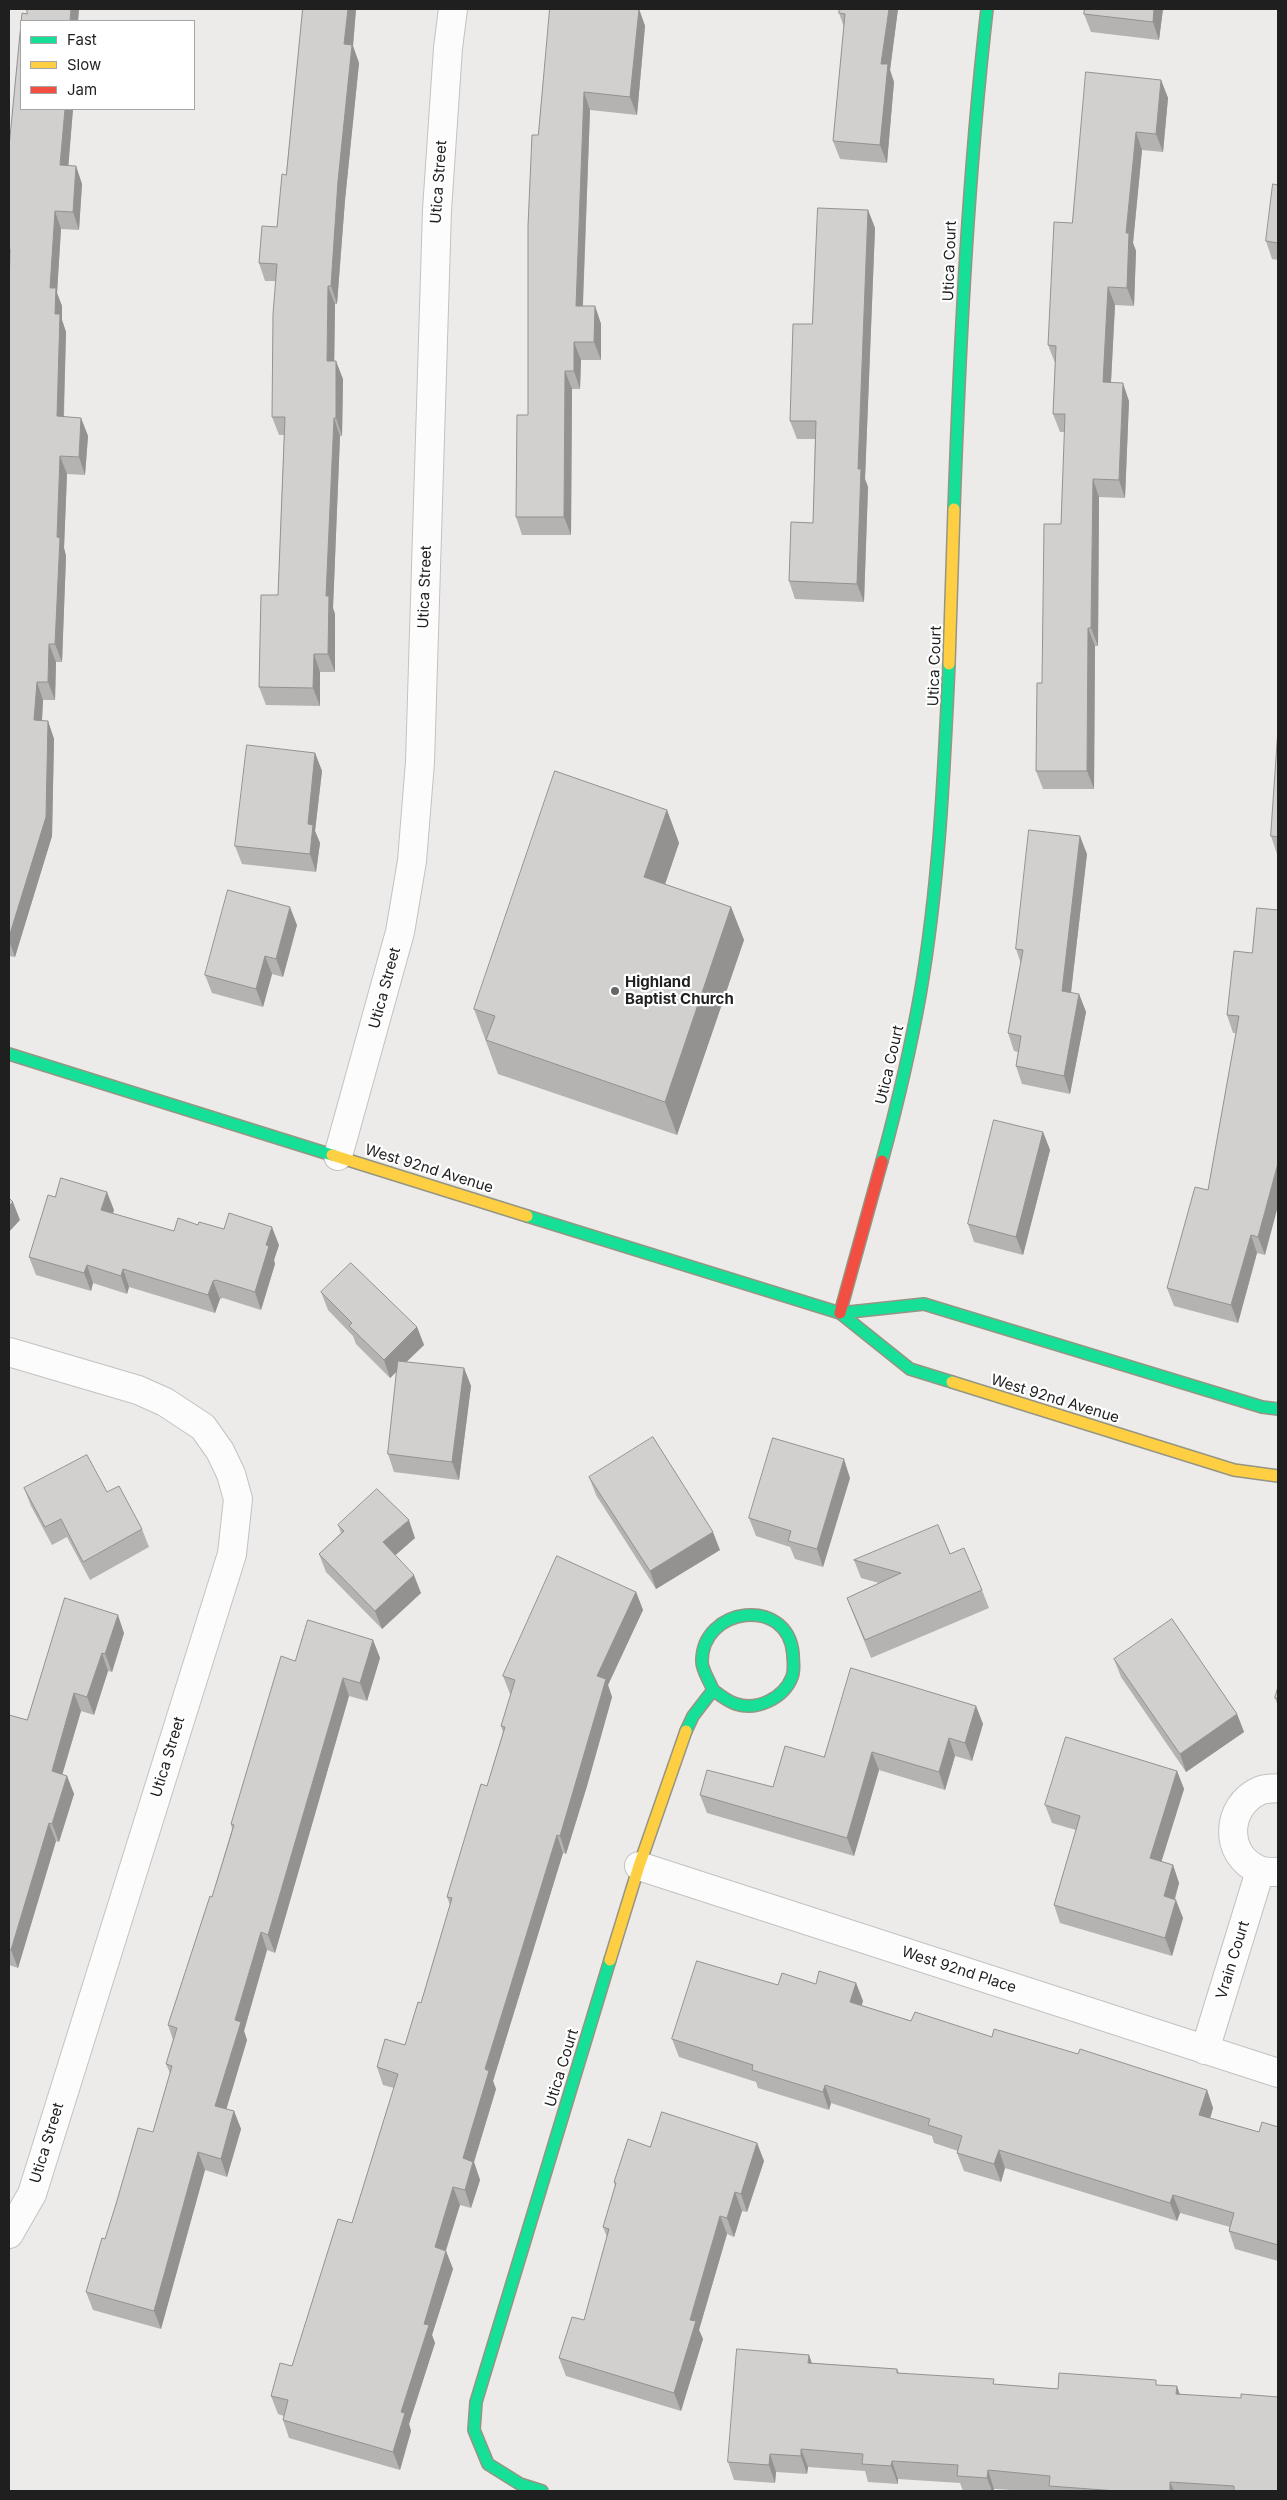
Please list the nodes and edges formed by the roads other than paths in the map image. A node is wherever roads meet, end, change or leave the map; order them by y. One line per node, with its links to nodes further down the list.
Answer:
1 (453, 9): 4 (street, Utica Street)
2 (987, 9): 5 (street, Utica Court)
3 (9, 1054): 4 (street, West 92nd Avenue)
4 (338, 1156): 5 (street, West 92nd Avenue)
5 (840, 1313): 7 (street, West 92nd Avenue); 8 (street, West 92nd Avenue)
6 (9, 1352): 15 (street, Utica Street)
7 (1278, 1409)
8 (1278, 1476)
9 (713, 1690): 9 (street); 11 (street, Utica Court)
10 (1278, 1788): 12 (street, Vrain Court)
11 (639, 1866): 13 (street, West 92nd Place); 16 (street, Utica Court)
12 (1269, 1872): 13 (street, Vrain Court)
13 (1205, 2050): 14 (street, West 92nd Place)
14 (1278, 2073)
15 (9, 2234)
16 (542, 2491)

